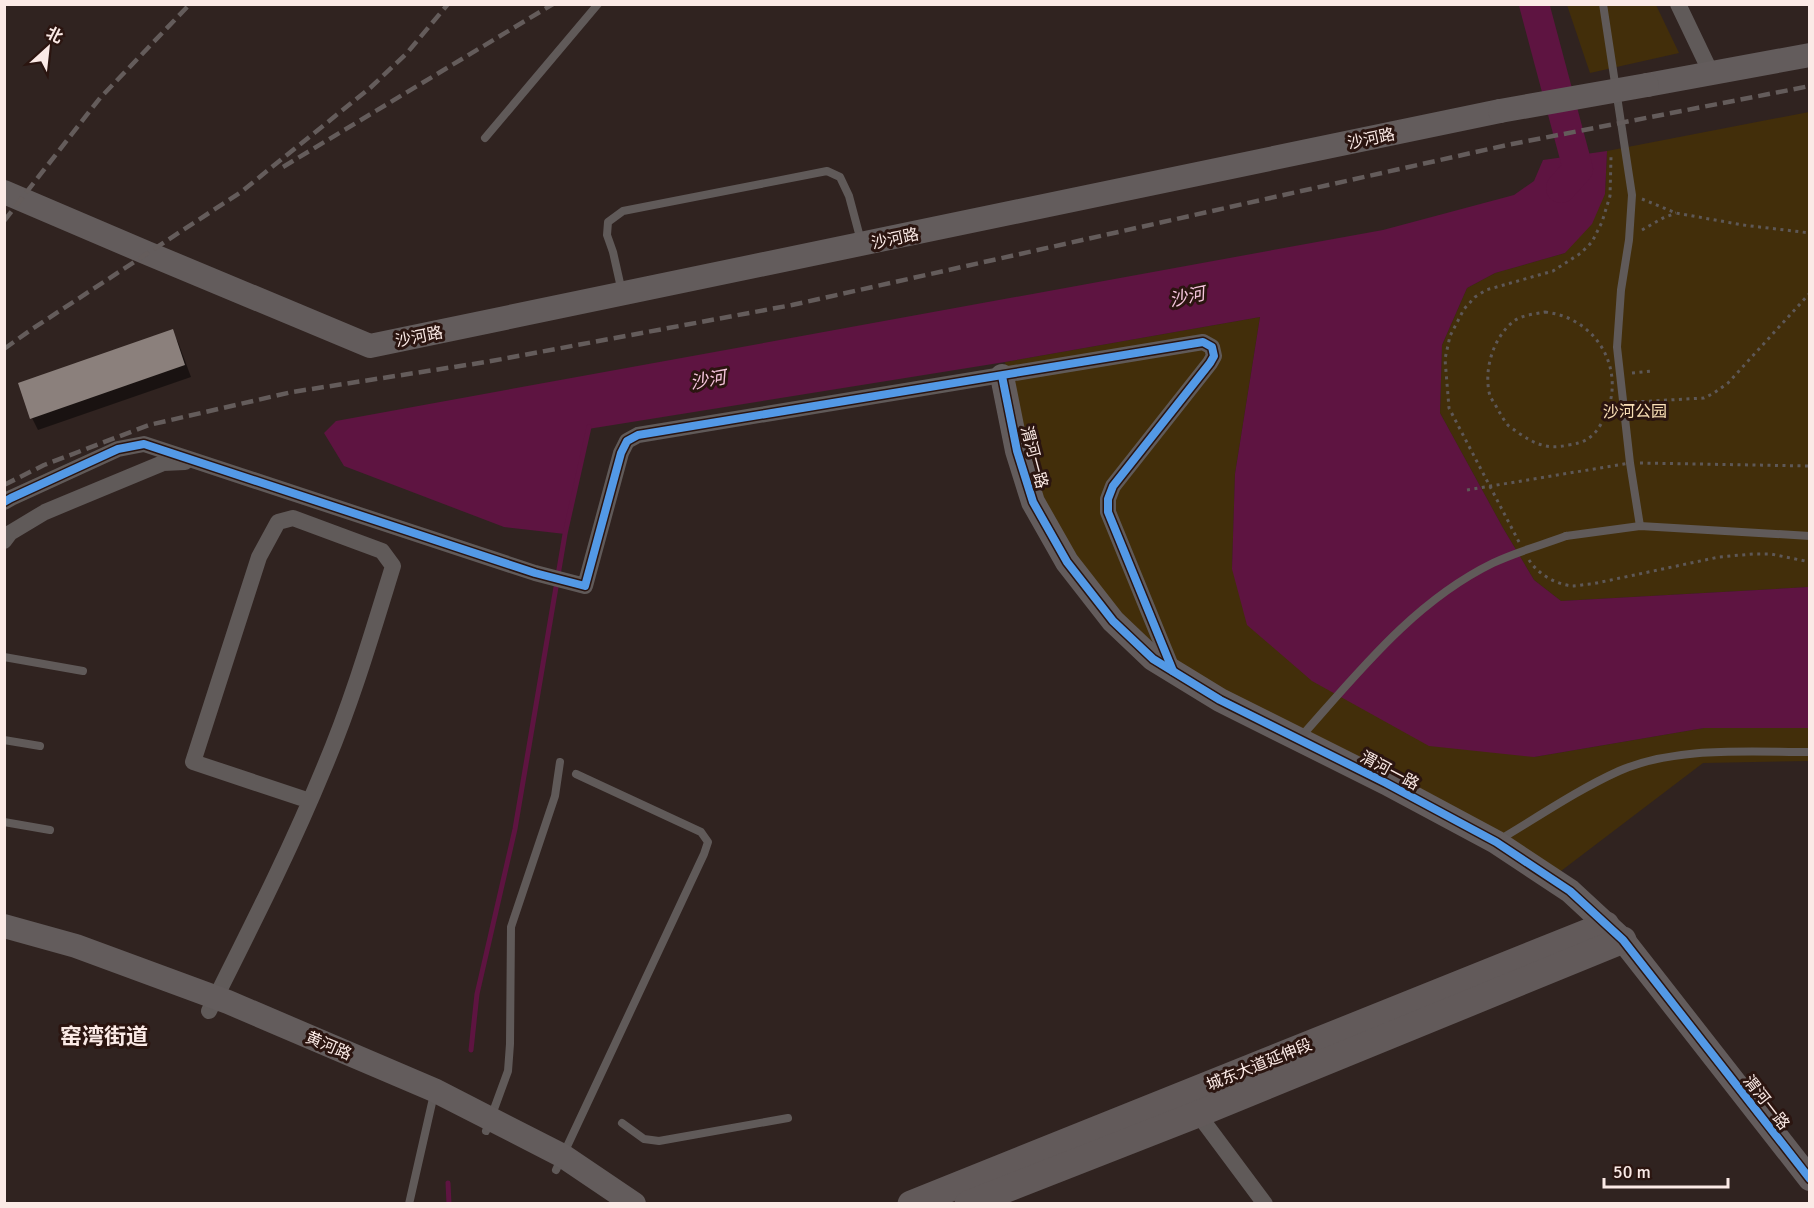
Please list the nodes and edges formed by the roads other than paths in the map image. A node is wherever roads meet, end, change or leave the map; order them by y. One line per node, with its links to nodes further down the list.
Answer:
1 (598, 4): 6 (lane)
2 (1603, 4): 13 (lane)
3 (1678, 4): 5 (street)
4 (1809, 54): 5 (main road, 沙河路)
5 (1711, 73): 8 (main road, 沙河路, bridge)
6 (485, 138)
7 (4, 192): 9 (main road, 沙河路)
8 (862, 245): 9 (main road, 沙河路); 9 (lane)
9 (623, 295)
10 (1002, 376): 11 (street); 18 (main road, 渭河一路); 18 (street)
11 (192, 462): 12 (street); 15 (street)
12 (4, 502)
13 (1640, 526): 14 (lane); 19 (lane, bridge)
14 (1809, 536)
15 (4, 541)
16 (4, 657): 17 (lane)
17 (83, 671)
18 (1173, 671): 19 (main road, 渭河一路)
19 (1299, 739): 28 (main road, 渭河一路)
20 (4, 740): 21 (lane)
21 (40, 746)
22 (1809, 752): 28 (lane)
23 (560, 762): 37 (lane)
24 (576, 774): 38 (lane)
25 (310, 801): 25 (street); 32 (street)
26 (4, 822): 27 (lane)
27 (50, 830)
28 (1496, 842): 30 (main road, 渭河一路)
29 (4, 926): 32 (main road, 黄河路)
30 (1614, 933): 34 (main road, 城东大道延伸段); 39 (main road, 渭河一路); 43 (main road, 城东大道延伸段)
31 (4, 940): 32 (main road, 黄河路)
32 (212, 1004): 33 (main road, 黄河路)
33 (433, 1097): 37 (main road, 黄河路); 40 (lane)
34 (1198, 1114): 44 (main road, 城东大道延伸段); 45 (street)
35 (788, 1118): 36 (lane)
36 (622, 1122)
37 (488, 1124): 38 (main road, 黄河路)
38 (560, 1163): 41 (main road, 黄河路); 42 (main road, 黄河路)
39 (1809, 1179)
40 (409, 1203)
41 (608, 1203)
42 (634, 1203)
43 (911, 1203)
44 (968, 1203)
45 (1265, 1203)

